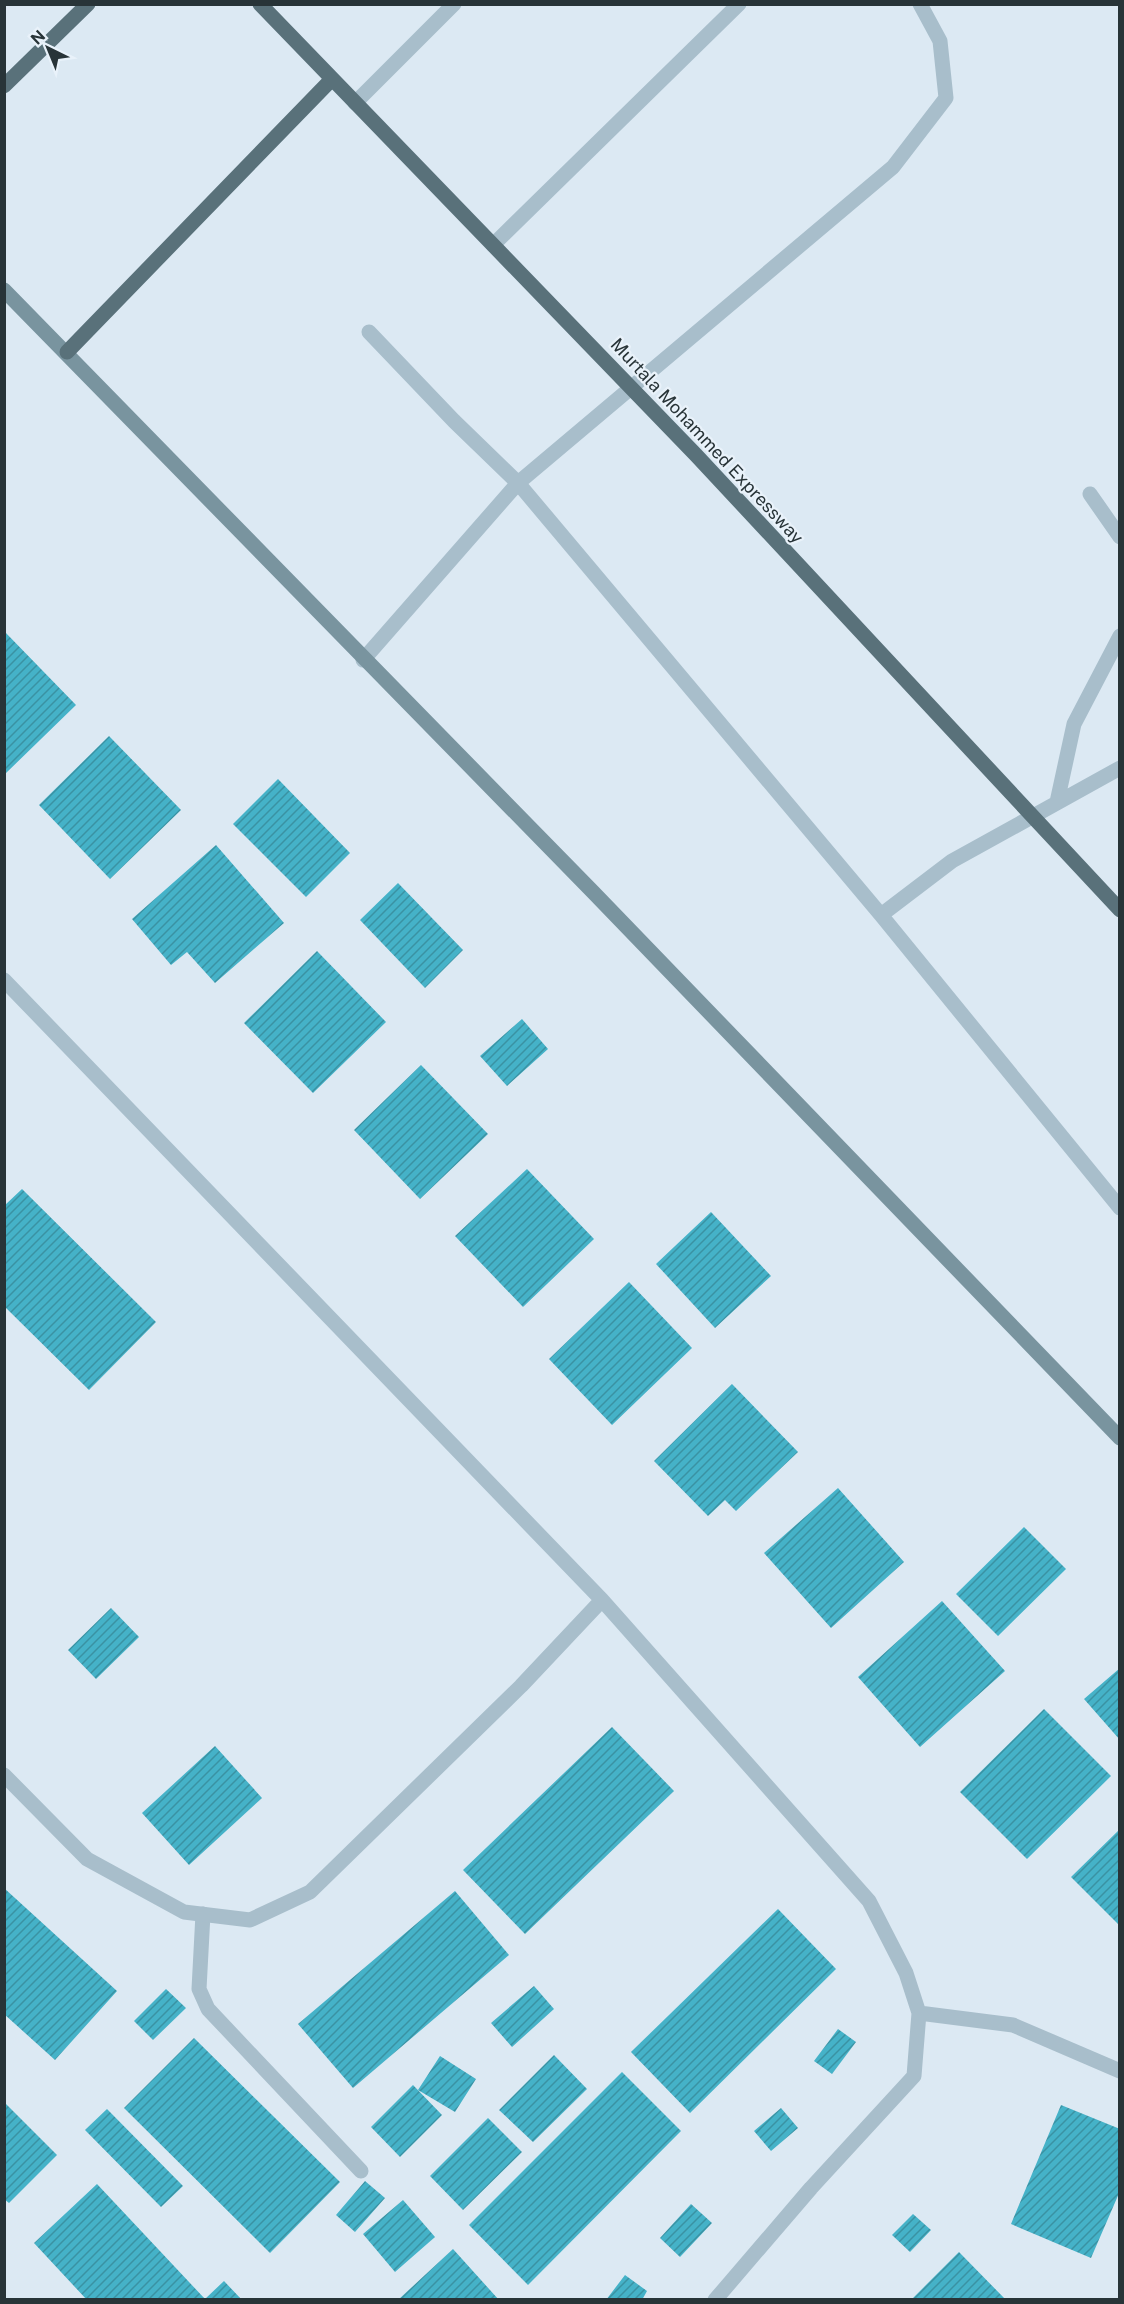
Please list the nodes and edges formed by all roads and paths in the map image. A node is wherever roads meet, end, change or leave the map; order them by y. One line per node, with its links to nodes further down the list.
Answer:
1 (88, 4): 7 (main road)
2 (260, 4): 6 (main road, Murtala Mohammed Expressway)
3 (454, 4): 8 (street)
4 (739, 4): 9 (street)
5 (920, 4): 13 (street)
6 (332, 80): 8 (main road, Murtala Mohammed Expressway); 12 (main road)
7 (4, 86)
8 (355, 103): 9 (main road, Murtala Mohammed Expressway)
9 (493, 245): 13 (main road, Murtala Mohammed Expressway)
10 (4, 290): 12 (main road)
11 (369, 332): 14 (street)
12 (67, 352): 18 (main road)
13 (632, 389): 14 (street); 21 (main road, Murtala Mohammed Expressway)
14 (518, 483): 18 (street); 23 (street)
15 (1090, 494): 16 (street)
16 (1119, 537)
17 (1119, 636): 20 (street)
18 (363, 660): 26 (main road)
19 (1119, 768): 20 (street)
20 (1057, 802): 21 (street)
21 (1031, 817): 22 (main road, Murtala Mohammed Expressway); 23 (street)
22 (1119, 910)
23 (881, 915): 25 (street)
24 (4, 980): 27 (street)
25 (1119, 1208)
26 (1119, 1438)
27 (603, 1600): 29 (street); 30 (street)
28 (4, 1775): 29 (street)
29 (203, 1914): 32 (street)
30 (919, 2013): 31 (street); 33 (street)
31 (1119, 2071)
32 (361, 2170)
33 (715, 2300)

